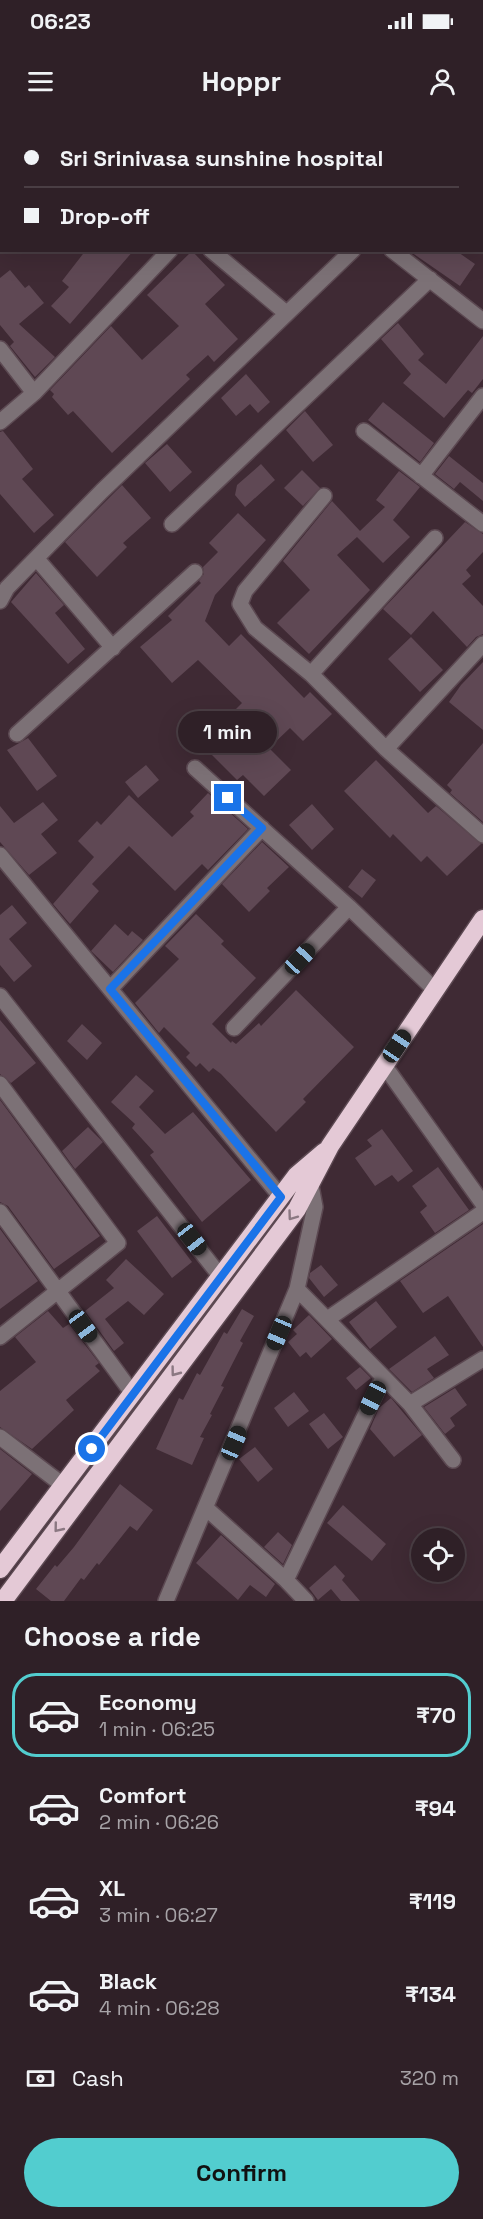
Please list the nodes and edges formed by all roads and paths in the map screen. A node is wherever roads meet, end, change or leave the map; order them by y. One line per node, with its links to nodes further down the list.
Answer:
1 (168, 252): 9 (street)
2 (213, 252): 6 (street)
3 (351, 252): 6 (street)
4 (395, 252): 5 (street)
5 (430, 279): 7 (street); 15 (street)
6 (286, 313): 18 (street)
7 (483, 321)
8 (0, 349): 9 (street)
9 (34, 393): 11 (street)
10 (483, 396): 13 (street)
11 (0, 422)
12 (364, 430): 13 (street)
13 (421, 476): 16 (street)
14 (324, 496): 23 (street)
15 (172, 524)
16 (483, 524)
17 (435, 537): 23 (street)
18 (37, 559): 20 (street); 22 (street)
19 (195, 572): 22 (street)
20 (0, 601)
21 (483, 644): 25 (street)
22 (113, 648): 24 (street)
23 (311, 674): 25 (street)
24 (17, 734)
25 (386, 749): 28 (street)
26 (195, 768): 27 (street)
27 (262, 828): 30 (street); 32 (street)
28 (483, 835)
29 (0, 855): 32 (street)
30 (349, 907): 33 (street); 35 (street)
31 (481, 925): 33 (highway)
32 (110, 989): 39 (street)
33 (435, 990): 36 (highway)
34 (0, 996): 43 (street)
35 (234, 1028)
36 (384, 1065): 38 (highway); 40 (street)
37 (0, 1084): 45 (street)
38 (304, 1181): 39 (highway); 44 (street); 58 (highway, one-way to 58)
39 (281, 1197): 43 (highway)
40 (483, 1204)
41 (0, 1212): 45 (street)
42 (483, 1212): 46 (street)
43 (221, 1277): 50 (highway)
44 (297, 1288): 46 (street); 55 (street)
45 (58, 1291): 47 (street); 50 (street)
46 (329, 1318): 49 (street)
47 (0, 1338)
48 (483, 1359): 51 (street)
49 (383, 1378): 51 (street); 57 (street)
50 (133, 1394): 54 (highway)
51 (410, 1404): 53 (street)
52 (0, 1437): 54 (street)
53 (453, 1460)
54 (64, 1486): 56 (highway)
55 (207, 1509): 57 (street); 59 (street)
56 (0, 1569)
57 (286, 1580): 60 (street)
58 (3, 1601)
59 (166, 1601)
60 (306, 1601)

